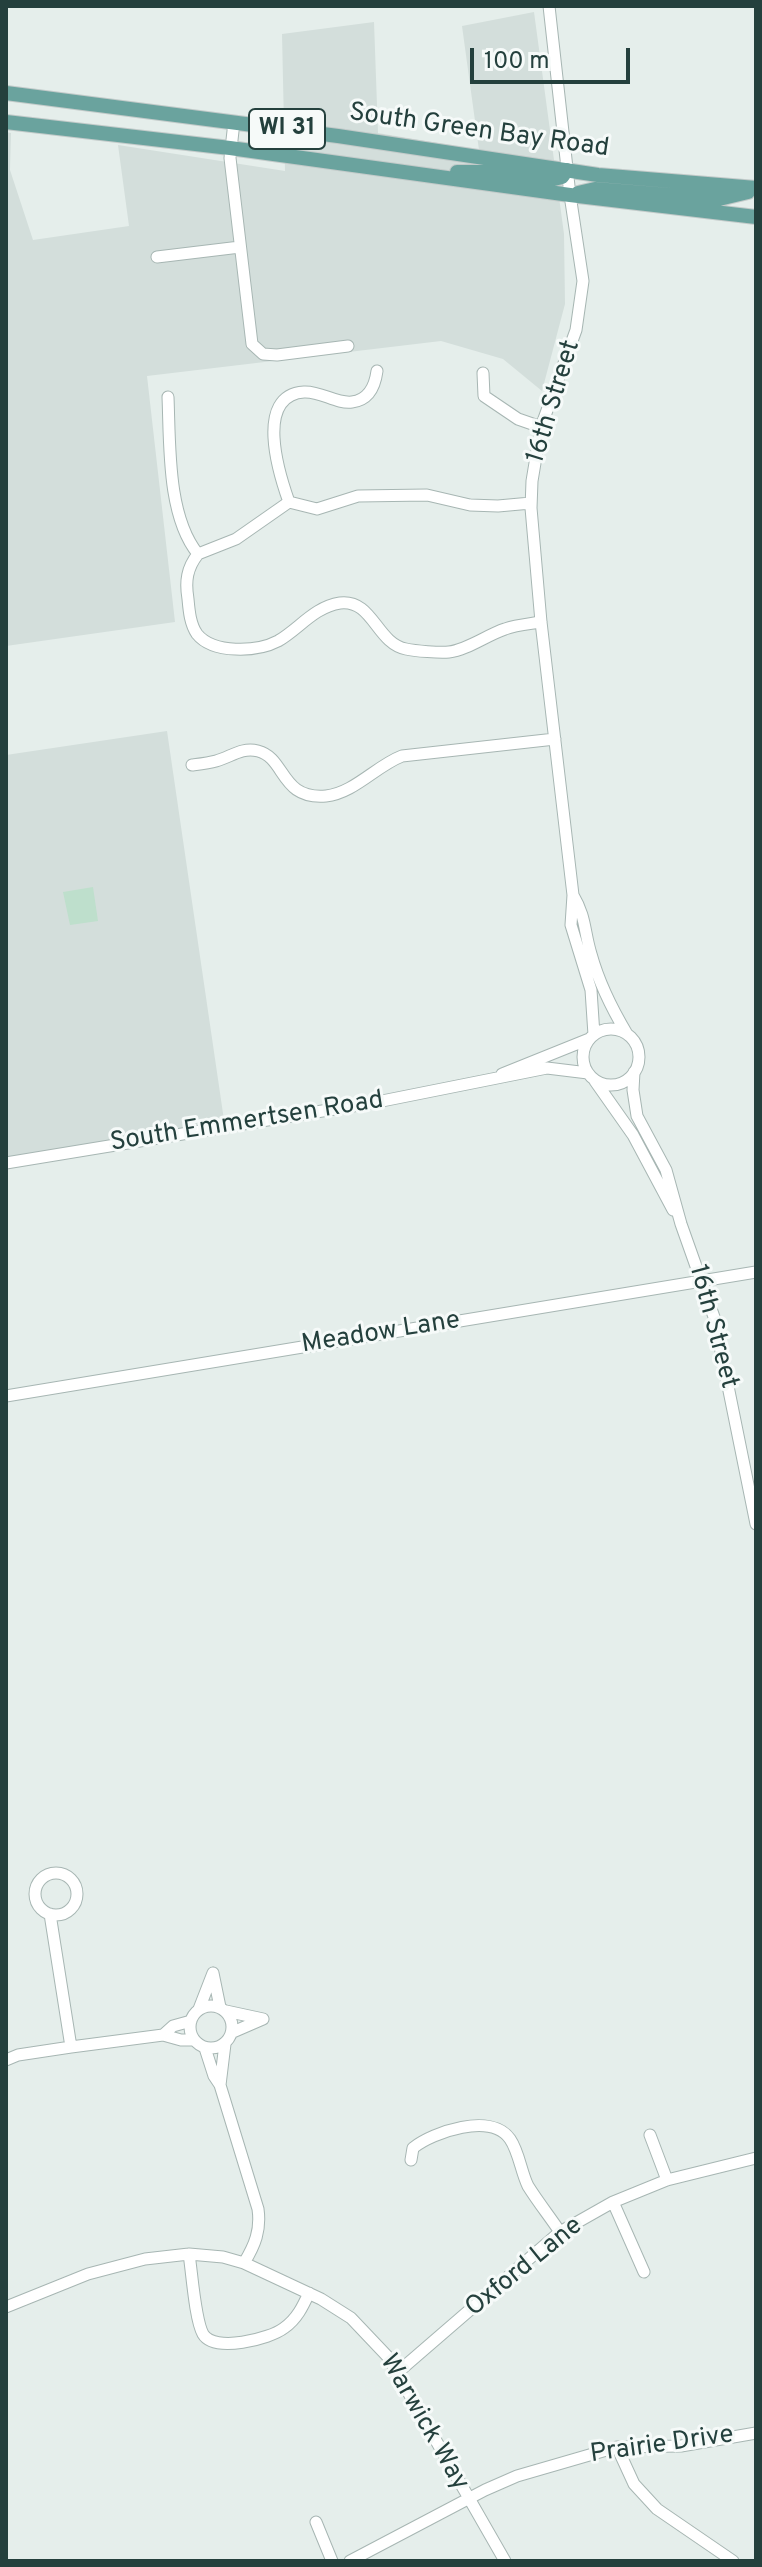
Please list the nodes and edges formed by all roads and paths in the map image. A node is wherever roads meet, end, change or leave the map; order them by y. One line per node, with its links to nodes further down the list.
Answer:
1 (549, 6): 6 (street, 16th Street)
2 (6, 93): 4 (main road, South Green Bay Road / WI 31)
3 (6, 122): 5 (main road, South Green Bay Road / WI 31)
4 (234, 122): 5 (street); 6 (main road, South Green Bay Road / WI 31)
5 (230, 148): 7 (main road, South Green Bay Road / WI 31); 11 (street)
6 (567, 170): 7 (main road); 8 (main road, South Green Bay Road / WI 31); 9 (street, 16th Street)
7 (433, 177): 9 (main road, South Green Bay Road / WI 31)
8 (756, 189): 9 (main road)
9 (570, 195): 10 (main road, South Green Bay Road / WI 31); 17 (street, 16th Street)
10 (756, 217)
11 (240, 247): 12 (street); 13 (street)
12 (157, 257)
13 (348, 346)
14 (377, 371): 18 (street)
15 (483, 373): 17 (street)
16 (168, 397): 20 (street)
17 (541, 427): 19 (street, 16th Street)
18 (289, 502): 19 (street); 20 (street)
19 (531, 503): 21 (street, 16th Street)
20 (198, 554): 21 (street)
21 (541, 622): 22 (street, 16th Street)
22 (555, 739): 23 (street); 24 (street, 16th Street)
23 (192, 765)
24 (573, 895): 25 (street, 16th Street); 26 (street, 16th Street)
25 (629, 1036): 26 (street); 27 (street, 16th Street)
26 (592, 1037): 28 (street, 16th Street); 29 (street, South Emmertsen Road)
27 (634, 1072): 28 (street); 31 (street, 16th Street)
28 (591, 1076): 29 (street, South Emmertsen Road); 31 (street, 16th Street)
29 (487, 1081): 30 (street, South Emmertsen Road)
30 (6, 1163)
31 (681, 1224): 33 (street, 16th Street)
32 (756, 1272): 33 (street, Meadow Lane)
33 (703, 1281): 34 (street, Meadow Lane); 35 (street, 16th Street)
34 (6, 1396)
35 (756, 1524)
36 (50, 1914): 44 (street)
37 (199, 2009): 38 (street); 38 (street); 39 (street)
38 (223, 2009): 40 (street); 40 (street)
39 (191, 2021): 41 (street); 42 (street)
40 (233, 2032): 43 (street)
41 (163, 2035): 42 (street); 44 (street)
42 (194, 2040): 45 (street)
43 (225, 2044): 45 (street); 47 (street)
44 (71, 2047): 46 (street)
45 (205, 2048): 47 (street)
46 (6, 2060)
47 (220, 2085): 55 (street)
48 (650, 2135): 51 (street)
49 (756, 2158): 51 (street, Oxford Lane)
50 (411, 2160): 53 (street)
51 (667, 2180): 52 (street, Oxford Lane)
52 (613, 2202): 53 (street, Oxford Lane); 56 (street)
53 (560, 2232): 59 (street, Oxford Lane)
54 (189, 2254): 55 (street, Warwick Way); 57 (street); 58 (street, Warwick Way)
55 (244, 2263): 57 (street, Warwick Way)
56 (644, 2272)
57 (309, 2293): 59 (street, Warwick Way)
58 (6, 2307)
59 (398, 2372): 62 (street, Warwick Way)
60 (756, 2433): 61 (street, Prairie Drive)
61 (617, 2447): 62 (street, Prairie Drive); 67 (street)
62 (468, 2499): 65 (street, Prairie Drive); 66 (street, Warwick Way)
63 (316, 2522): 64 (street)
64 (332, 2561)
65 (350, 2561)
66 (505, 2561)
67 (733, 2561)

